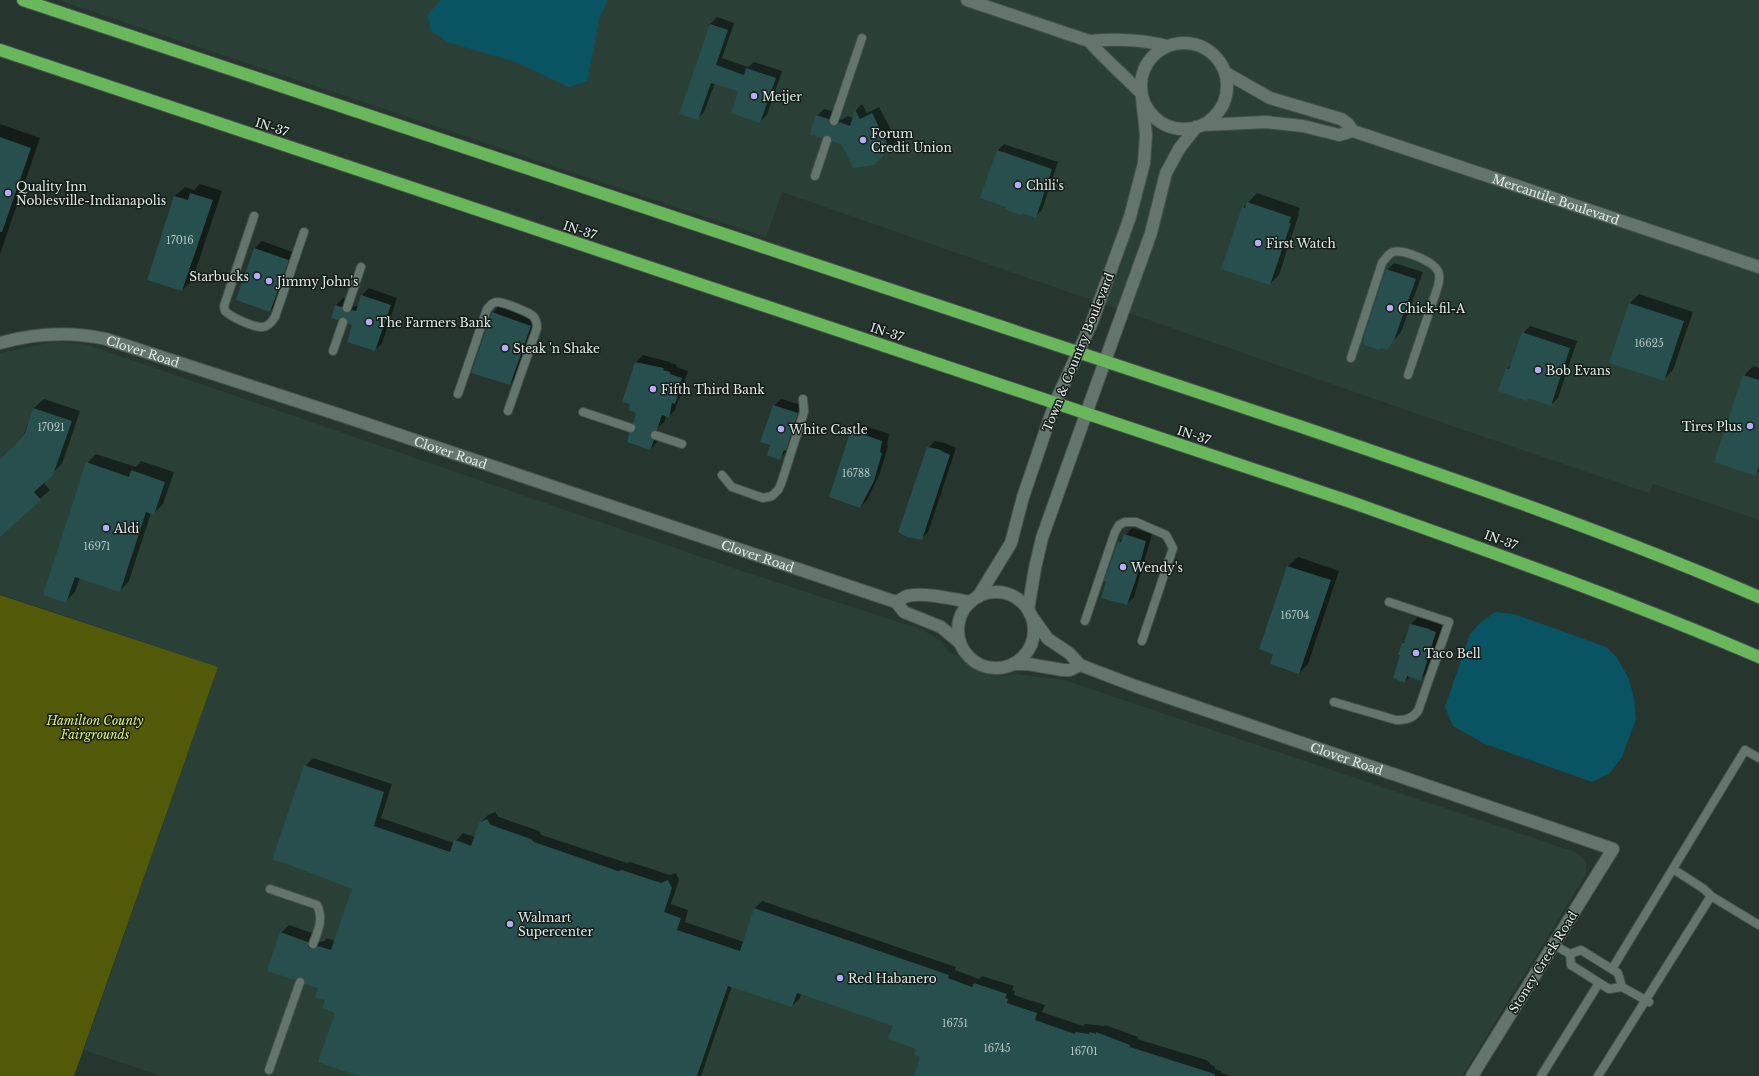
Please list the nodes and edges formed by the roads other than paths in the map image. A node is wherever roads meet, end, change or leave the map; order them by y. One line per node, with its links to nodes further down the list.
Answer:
1 (23, 0): 22 (highway)
2 (967, 0): 4 (street)
3 (862, 38): 9 (lane)
4 (1089, 42): 5 (street); 8 (street)
5 (1167, 46): 7 (street); 8 (street)
6 (0, 50): 28 (highway, IN-37)
7 (1226, 73): 10 (street); 11 (street, Mercantile Boulevard)
8 (1142, 95): 10 (street); 22 (street, Town & Country Boulevard)
9 (834, 121)
10 (1200, 126): 11 (street, Mercantile Boulevard); 24 (street)
11 (1353, 131): 17 (street, Mercantile Boulevard)
12 (827, 140): 13 (lane)
13 (815, 176)
14 (254, 216): 15 (lane)
15 (304, 232)
16 (361, 267): 18 (lane)
17 (1759, 267)
18 (347, 308)
19 (343, 322): 21 (lane)
20 (0, 343): 38 (street, Clover Road)
21 (333, 351)
22 (1078, 352): 24 (highway); 28 (street, Town & Country Boulevard)
23 (1351, 358): 25 (lane)
24 (1105, 361): 31 (street); 36 (highway)
25 (1408, 375)
26 (458, 394): 29 (lane)
27 (803, 399): 35 (lane)
28 (1055, 403): 31 (highway, IN-37); 37 (street, Town & Country Boulevard)
29 (508, 411)
30 (583, 412): 32 (lane)
31 (1086, 414): 40 (street); 44 (highway, IN-37)
32 (631, 428)
33 (655, 435): 34 (lane)
34 (682, 444)
35 (722, 475)
36 (1759, 598)
37 (974, 599): 38 (street); 40 (street); 43 (street)
38 (896, 602): 43 (street, Clover Road)
39 (1389, 602): 47 (lane)
40 (1029, 612): 45 (street); 46 (street, Clover Road)
41 (1084, 621): 42 (lane)
42 (1142, 641)
43 (960, 643): 45 (street)
44 (1759, 657)
45 (1013, 664): 46 (street)
46 (1080, 665): 49 (street, Clover Road)
47 (1334, 702)
48 (1759, 758): 50 (lane)
49 (1613, 849): 55 (street, Stoney Creek Road)
50 (1673, 869): 52 (lane); 57 (lane)
51 (270, 889): 54 (lane)
52 (1711, 896): 53 (lane); 61 (lane)
53 (1759, 925)
54 (313, 944)
55 (1554, 945): 56 (lane); 63 (street, Stoney Creek Road)
56 (1570, 954): 57 (lane); 59 (lane)
57 (1612, 969): 60 (lane)
58 (300, 982): 62 (lane)
59 (1599, 983): 60 (lane); 64 (lane)
60 (1622, 987): 61 (lane)
61 (1648, 1002): 65 (lane)
62 (269, 1070)
63 (1472, 1076)
64 (1541, 1076)
65 (1598, 1076)

